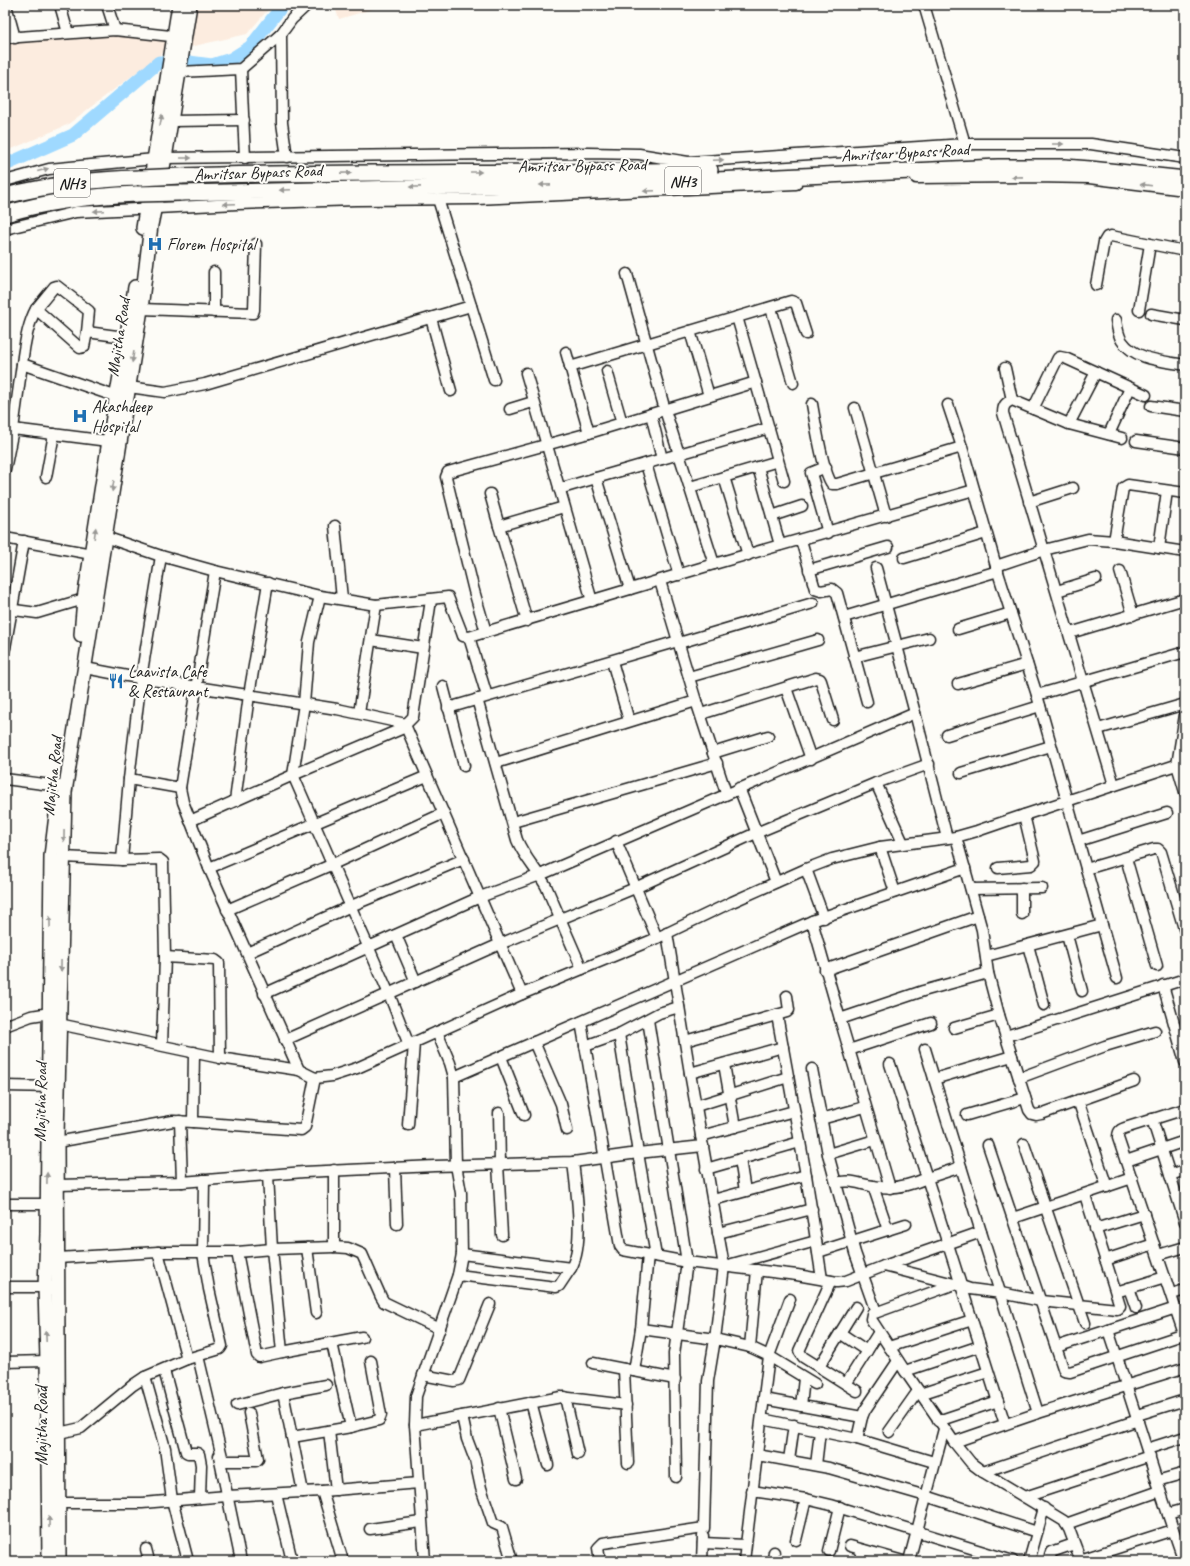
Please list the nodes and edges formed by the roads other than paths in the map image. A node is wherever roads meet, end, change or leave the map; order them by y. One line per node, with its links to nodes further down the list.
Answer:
1 (6, 5): 11 (street)
2 (60, 5): 9 (street)
3 (108, 5): 8 (street)
4 (179, 5): 12 (main road, Majitha Road)
5 (190, 5): 12 (main road, Majitha Road)
6 (307, 5): 10 (street)
7 (924, 5): 17 (street)
8 (114, 30): 9 (street); 12 (street)
9 (68, 33): 11 (street)
10 (281, 34): 13 (street); 18 (street)
11 (10, 38)
12 (178, 43): 14 (main road, Majitha Road)
13 (241, 69): 14 (street); 15 (street)
14 (176, 70): 16 (main road, Majitha Road); 19 (main road, Majitha Road, one-way to 14)
15 (244, 120): 16 (street); 20 (street)
16 (171, 121): 19 (main road, Majitha Road)
17 (965, 144): 21 (street, one-way to 21); 22 (street, one-way to 17)
18 (287, 157): 20 (street); 22 (street)
19 (160, 158): 20 (street, one-way to 20); 26 (street, one-way to 19); 32 (main road, Majitha Road)
20 (245, 158)
21 (1185, 158)
22 (679, 162): 24 (highway)
23 (1185, 170): 24 (highway, Amritsar Bypass Road / NH3)
24 (668, 171): 30 (highway, Amritsar Bypass Road / NH3, one-way to 24, bridge)
25 (1185, 179): 27 (highway, Amritsar Bypass Road / NH3)
26 (5, 181)
27 (578, 184): 29 (highway); 33 (highway, Amritsar Bypass Road / NH3, one-way to 33, bridge)
28 (1185, 190): 29 (street, one-way to 29)
29 (562, 195): 31 (street)
30 (5, 196)
31 (438, 199): 32 (street, one-way to 32); 41 (street)
32 (150, 208): 34 (street, one-way to 34); 44 (main road, Majitha Road); 55 (main road, Majitha Road)
33 (5, 214)
34 (5, 229)
35 (256, 244): 46 (street)
36 (1150, 244): 37 (street); 40 (street); 45 (street)
37 (1185, 251)
38 (214, 272): 46 (street)
39 (627, 274): 56 (street)
40 (1096, 286)
41 (471, 306): 49 (street); 65 (street)
42 (771, 308): 48 (street); 54 (street); 67 (street)
43 (36, 309): 52 (street); 52 (street); 58 (street)
44 (141, 309): 46 (street); 55 (main road, Majitha Road)
45 (1139, 310)
46 (214, 312)
47 (1151, 314): 51 (street)
48 (737, 317): 53 (street); 66 (street)
49 (431, 318): 69 (street); 70 (street)
50 (1116, 320): 59 (street)
51 (1185, 320)
52 (87, 332): 55 (street)
53 (690, 332): 56 (street); 72 (street)
54 (806, 334)
55 (131, 338): 70 (main road, Majitha Road)
56 (647, 344): 60 (street); 81 (street)
57 (566, 352): 60 (street)
58 (22, 364): 70 (street); 86 (street)
59 (1185, 365)
60 (570, 367): 88 (street)
61 (1005, 368): 73 (street)
62 (607, 371): 84 (street)
63 (1096, 372): 68 (street); 80 (street); 85 (street)
64 (526, 373): 74 (street)
65 (494, 380)
66 (756, 382): 72 (street); 87 (street)
67 (793, 383)
68 (1130, 388): 71 (street); 90 (street)
69 (451, 391)
70 (124, 394): 92 (main road, Majitha Road)
71 (1146, 395)
72 (709, 396): 81 (street)
73 (1012, 400): 80 (street); 116 (street)
74 (533, 402): 79 (street); 94 (street)
75 (812, 404): 101 (street)
76 (948, 405): 95 (street)
77 (1151, 406): 82 (street)
78 (855, 408): 104 (street)
79 (510, 409)
80 (1033, 409): 85 (street)
81 (665, 410): 83 (street); 97 (street)
82 (1185, 411)
83 (651, 414): 84 (street); 98 (street)
84 (622, 423): 88 (street)
85 (1069, 424): 90 (street)
86 (9, 428): 89 (street); 103 (street)
87 (769, 428): 97 (street); 99 (street)
88 (589, 433): 94 (street)
89 (54, 434): 92 (street); 105 (street)
90 (1109, 434): 91 (street)
91 (1122, 438)
92 (114, 441): 125 (main road, Majitha Road, one-way to 125); 135 (main road, Majitha Road, one-way to 92)
93 (1136, 441): 96 (street)
94 (545, 445): 111 (street); 166 (street)
95 (962, 447): 104 (street); 112 (street)
96 (1185, 448)
97 (679, 455): 98 (street); 109 (street)
98 (662, 459): 100 (street)
99 (778, 461): 102 (street); 108 (street)
100 (646, 464): 107 (street); 145 (street)
101 (826, 467): 104 (street); 123 (street)
102 (758, 468): 106 (street); 119 (street)
103 (5, 470)
104 (873, 472): 120 (street)
105 (46, 477)
106 (724, 477): 109 (street); 137 (street)
107 (596, 478): 111 (street); 149 (street)
108 (784, 481)
109 (690, 487): 139 (street)
110 (1073, 488): 116 (street)
111 (559, 490): 118 (street)
112 (974, 490): 120 (street); 124 (street)
113 (1167, 491): 114 (street); 129 (street); 132 (street)
114 (1185, 493)
115 (490, 494): 122 (street)
116 (1030, 502): 133 (street)
117 (802, 506): 119 (street)
118 (564, 507): 122 (street); 156 (street)
119 (772, 516): 130 (street)
120 (886, 516): 123 (street)
121 (336, 526): 153 (street)
122 (499, 526): 164 (street)
123 (828, 532): 127 (street)
124 (986, 533): 138 (street); 141 (street)
125 (105, 537): 135 (main road, Majitha Road); 136 (street)
126 (5, 538): 128 (street)
127 (800, 540): 130 (street); 142 (street)
128 (24, 541): 135 (street); 160 (street)
129 (1114, 541): 132 (street); 133 (street)
130 (780, 546): 137 (street)
131 (888, 547): 142 (street)
132 (1159, 548): 134 (street)
133 (1044, 550): 141 (street); 150 (street)
134 (1185, 552)
135 (97, 555): 152 (main road, Majitha Road); 180 (main road, Majitha Road)
136 (161, 556): 143 (street); 181 (street)
137 (748, 556): 139 (street)
138 (904, 558)
139 (714, 564): 145 (street)
140 (876, 568): 158 (street)
141 (997, 568): 158 (street); 161 (street)
142 (809, 570): 163 (street)
143 (215, 571): 148 (street); 185 (street)
144 (1120, 571): 162 (street)
145 (679, 575): 147 (street)
146 (1096, 579): 150 (street)
147 (660, 581): 149 (street); 172 (street)
148 (268, 583): 151 (street); 188 (street)
149 (630, 589): 156 (street)
150 (1057, 591): 167 (street)
151 (320, 596): 153 (street); 194 (street)
152 (84, 599): 160 (street); 222 (main road, Majitha Road)
153 (342, 599): 159 (street)
154 (1185, 599): 162 (street)
155 (431, 600): 159 (street); 168 (street); 175 (street)
156 (592, 600): 164 (street)
157 (813, 603): 172 (street)
158 (886, 604): 163 (street); 173 (street)
159 (376, 605): 170 (street)
160 (8, 610): 174 (street)
161 (1012, 613): 165 (street); 179 (street)
162 (1133, 614): 167 (street)
163 (844, 617): 177 (street)
164 (526, 621): 166 (street)
165 (958, 628)
166 (486, 632): 168 (street)
167 (1070, 633): 183 (street)
168 (469, 637): 190 (street)
169 (928, 638): 173 (street)
170 (371, 640): 175 (street); 198 (street)
171 (818, 640): 182 (street)
172 (678, 642): 178 (street); 182 (street)
173 (897, 645): 177 (street); 199 (street)
174 (5, 648)
175 (423, 648): 204 (street)
176 (1185, 652): 183 (street)
177 (854, 657): 193 (street)
178 (612, 661): 190 (street); 203 (street)
179 (1027, 664): 184 (street); 189 (street)
180 (85, 668): 181 (street); 222 (main road, Majitha Road)
181 (141, 678): 185 (street); 219 (street)
182 (689, 678): 192 (street)
183 (1084, 681): 189 (street); 205 (street)
184 (958, 684)
185 (196, 686): 188 (street); 223 (street)
186 (443, 686): 197 (street)
187 (786, 688): 200 (street); 202 (street); 210 (street)
188 (249, 694): 194 (street); 227 (street)
189 (1037, 695): 196 (street)
190 (488, 696): 191 (street)
191 (476, 699): 197 (street); 211 (street)
192 (696, 701): 200 (street); 203 (street)
193 (867, 702)
194 (304, 704): 198 (street); 216 (street)
195 (1185, 704): 205 (street)
196 (1040, 706): 206 (street); 208 (street)
197 (448, 708): 214 (street)
198 (359, 713): 204 (street)
199 (916, 713): 210 (street); 212 (street)
200 (702, 714): 209 (street)
201 (1185, 715): 213 (street)
202 (833, 720)
203 (629, 721): 211 (street)
204 (406, 725): 216 (street); 217 (street)
205 (1098, 729): 221 (street)
206 (947, 735)
207 (768, 736): 209 (street)
208 (1051, 746): 215 (street); 228 (street)
209 (715, 758): 226 (street); 234 (street)
210 (811, 759): 224 (street)
211 (496, 763): 234 (street)
212 (928, 764): 220 (street); 236 (street)
213 (1181, 764): 221 (street); 225 (street)
214 (464, 766)
215 (961, 773)
216 (293, 775): 227 (street); 233 (street)
217 (428, 776): 229 (street); 233 (street)
218 (5, 779): 222 (street)
219 (129, 779): 223 (street); 244 (street)
220 (876, 783): 235 (street); 239 (street)
221 (1114, 785): 228 (street)
222 (62, 786): 241 (main road, Majitha Road, one-way to 241); 296 (main road, Majitha Road, one-way to 222)
223 (180, 788): 232 (street)
224 (739, 788): 226 (street); 235 (street)
225 (1185, 792)
226 (726, 793): 238 (street)
227 (235, 801): 232 (street)
228 (1066, 801): 230 (street); 237 (street)
229 (444, 813): 243 (street); 245 (street)
230 (1024, 814): 236 (street); 248 (street)
231 (1167, 814): 237 (street)
232 (190, 821): 246 (street)
233 (315, 822): 245 (street); 246 (street)
234 (513, 822): 251 (street)
235 (756, 833): 252 (street); 253 (street)
236 (952, 837): 239 (street); 247 (street)
237 (1078, 841): 250 (street)
238 (616, 842): 251 (street); 253 (street)
239 (903, 843): 240 (street)
240 (880, 847): 249 (street); 257 (street)
241 (64, 857): 244 (street); 296 (main road, Majitha Road, one-way to 296)
242 (1126, 858): 250 (street); 268 (street); 278 (street)
243 (464, 859): 258 (street); 259 (street)
244 (122, 860): 277 (street)
245 (333, 864): 259 (street); 260 (street)
246 (209, 868): 260 (street)
247 (965, 868): 256 (street); 257 (street)
248 (998, 868)
249 (806, 869): 252 (street); 263 (street)
250 (1086, 869): 266 (street)
251 (540, 875): 258 (street); 264 (street)
252 (776, 882): 267 (street)
253 (635, 888): 264 (street); 271 (street)
254 (1022, 888): 255 (street); 256 (street); 261 (street)
255 (1042, 888)
256 (971, 889): 262 (street)
257 (895, 892): 263 (street)
258 (480, 897): 269 (street); 272 (street)
259 (351, 906): 274 (street); 275 (street)
260 (227, 910): 275 (street)
261 (1022, 914)
262 (978, 916): 276 (street); 280 (street)
263 (824, 918): 265 (street)
264 (560, 920): 272 (street); 279 (street)
265 (812, 922): 280 (street); 284 (street)
266 (1102, 926): 270 (street); 282 (street)
267 (667, 932): 271 (street); 284 (street)
268 (1185, 932)
269 (396, 935): 274 (street); 285 (street)
270 (1067, 935): 273 (street); 287 (street)
271 (657, 938): 279 (street)
272 (500, 944): 285 (street); 290 (street)
273 (1028, 946): 276 (street); 292 (street)
274 (369, 948): 288 (street); 289 (street)
275 (246, 954): 288 (street)
276 (986, 956): 281 (street)
277 (165, 957): 311 (street); 319 (street)
278 (1157, 966)
279 (582, 969): 290 (street)
280 (825, 970): 297 (street)
281 (988, 973): 295 (street); 297 (street)
282 (1117, 978)
283 (1185, 979): 286 (street)
284 (675, 981): 293 (street); 299 (street)
285 (416, 982): 289 (street)
286 (1163, 985): 306 (street); 320 (street)
287 (1082, 991)
288 (264, 994): 307 (street)
289 (389, 994): 307 (street); 310 (street)
290 (522, 994): 304 (street)
291 (787, 996): 294 (street)
292 (1044, 1005)
293 (680, 1007): 298 (street); 308 (street)
294 (777, 1015): 308 (street); 313 (street)
295 (999, 1015): 302 (street); 306 (street)
296 (55, 1017): 301 (street); 311 (street); 333 (main road, Majitha Road)
297 (840, 1019): 315 (street)
298 (648, 1020): 305 (street); 359 (street)
299 (581, 1022): 309 (street); 312 (street)
300 (931, 1024): 315 (street)
301 (5, 1026)
302 (954, 1028)
303 (1155, 1031): 330 (street)
304 (437, 1032): 310 (street); 326 (street)
305 (619, 1034): 312 (street); 360 (street)
306 (1006, 1036): 317 (street)
307 (285, 1040): 323 (street)
308 (685, 1041): 325 (street)
309 (534, 1042): 318 (street); 350 (street)
310 (411, 1044): 328 (street); 348 (street)
311 (162, 1045): 316 (street)
312 (585, 1046): 362 (street)
313 (783, 1047): 321 (street); 327 (street)
314 (925, 1049): 329 (street)
315 (849, 1050): 338 (street)
316 (194, 1052): 319 (street); 347 (street)
317 (1012, 1056): 329 (street); 330 (street)
318 (501, 1057): 326 (street); 342 (street)
319 (220, 1058): 323 (street)
320 (1185, 1062)
321 (724, 1064): 325 (street); 334 (street)
322 (890, 1064): 376 (street)
323 (299, 1070): 328 (street)
324 (812, 1070): 344 (street)
325 (690, 1073): 337 (street)
326 (454, 1077): 367 (street)
327 (788, 1077): 334 (street); 340 (street)
328 (315, 1078): 347 (street)
329 (934, 1078): 368 (street)
330 (1020, 1078): 335 (street)
331 (1134, 1080): 336 (street)
332 (5, 1086): 333 (street)
333 (53, 1087): 353 (main road, Majitha Road); 389 (main road, Majitha Road, one-way to 333)
334 (729, 1095): 337 (street); 349 (street)
335 (1025, 1098): 336 (street); 343 (street)
336 (1078, 1100): 383 (street)
337 (696, 1106): 352 (street)
338 (865, 1107): 344 (street); 351 (street)
339 (1185, 1109): 345 (street)
340 (794, 1111): 349 (street); 354 (street)
341 (500, 1113): 366 (street)
342 (524, 1115)
343 (967, 1115)
344 (821, 1119): 361 (street)
345 (1152, 1119): 358 (street); 364 (street)
346 (180, 1121): 347 (street); 353 (street); 379 (street)
347 (193, 1122)
348 (408, 1124)
349 (734, 1127): 352 (street)
350 (567, 1130)
351 (875, 1140): 361 (street); 384 (street)
352 (702, 1141): 359 (street); 370 (street)
353 (57, 1142): 381 (main road, Majitha Road)
354 (800, 1142): 363 (street); 374 (street)
355 (1185, 1142): 358 (street)
356 (1024, 1144): 391 (street)
357 (988, 1145): 394 (street)
358 (1162, 1149): 364 (street); 375 (street)
359 (670, 1150): 360 (street); 420 (street)
360 (638, 1153): 362 (street); 416 (street)
361 (828, 1154): 380 (street)
362 (604, 1158): 365 (street); 416 (street)
363 (740, 1159): 370 (street); 385 (street)
364 (1126, 1161): 377 (street)
365 (573, 1162): 366 (street); 423 (street)
366 (499, 1164): 367 (street); 402 (street)
367 (456, 1165): 369 (street); 415 (street)
368 (961, 1167): 376 (street); 400 (street)
369 (395, 1168): 371 (street); 396 (street)
370 (706, 1169): 387 (street)
371 (334, 1170): 373 (street); 407 (street)
372 (1185, 1170): 375 (street)
373 (268, 1175): 378 (street); 410 (street)
374 (806, 1175): 385 (street); 392 (street)
375 (1170, 1175): 390 (street)
376 (927, 1178): 384 (street); 405 (street)
377 (1132, 1178): 383 (street); 393 (street)
378 (204, 1180): 379 (street); 414 (street)
379 (182, 1182): 381 (street)
380 (836, 1183): 382 (street); 404 (street)
381 (58, 1184): 389 (main road, Majitha Road)
382 (873, 1186): 384 (street); 399 (street)
383 (1107, 1187): 386 (street)
384 (890, 1188)
385 (745, 1191): 387 (street)
386 (1085, 1194): 391 (street); 398 (street)
387 (713, 1200): 401 (street)
388 (5, 1204): 389 (street)
389 (52, 1204): 418 (main road, Majitha Road); 431 (main road, Majitha Road)
390 (1182, 1204): 395 (street)
391 (1046, 1208): 394 (street); 441 (street)
392 (812, 1209): 401 (street); 403 (street)
393 (1144, 1214): 398 (street); 406 (street)
394 (1013, 1218): 439 (street)
395 (1185, 1222)
396 (397, 1224)
397 (906, 1224): 399 (street)
398 (1095, 1229): 419 (street)
399 (888, 1230): 404 (street)
400 (981, 1232): 405 (street); 436 (street)
401 (718, 1233): 421 (street)
402 (502, 1235)
403 (816, 1241): 413 (street); 421 (street)
404 (852, 1241): 413 (street); 425 (street)
405 (949, 1244): 422 (street); 429 (street)
406 (1154, 1244): 417 (street); 419 (street)
407 (334, 1247): 409 (street); 449 (street)
408 (1185, 1247): 417 (street)
409 (307, 1248): 410 (street); 446 (street)
410 (272, 1249): 412 (street); 464 (street)
411 (158, 1252): 414 (street); 418 (street); 468 (street)
412 (237, 1252): 414 (street); 464 (street)
413 (818, 1252): 428 (street)
414 (203, 1253): 465 (street)
415 (462, 1254): 423 (street); 426 (street)
416 (652, 1255): 420 (street); 450 (street)
417 (1158, 1255): 427 (street)
418 (58, 1258): 432 (main road, Majitha Road)
419 (1105, 1260): 435 (street)
420 (687, 1262): 421 (street); 454 (street)
421 (725, 1266): 424 (street); 457 (street)
422 (884, 1266): 425 (street); 429 (street)
423 (571, 1268): 426 (street)
424 (758, 1270): 428 (street); 460 (street)
425 (863, 1275): 428 (street); 445 (street)
426 (458, 1276): 449 (street)
427 (1165, 1277): 433 (street); 437 (street)
428 (827, 1280): 474 (street)
429 (958, 1285): 436 (street); 445 (street); 447 (street)
430 (5, 1287): 431 (street)
431 (45, 1287): 432 (street); 469 (main road, Majitha Road, one-way to 431)
432 (58, 1287): 515 (main road, Majitha Road)
433 (1129, 1288): 435 (street); 443 (street)
434 (1185, 1290): 437 (street)
435 (1116, 1292): 441 (street)
436 (1001, 1293): 439 (street); 502 (street)
437 (1172, 1294): 444 (street)
438 (790, 1299): 466 (street)
439 (1042, 1301): 441 (street); 462 (street)
440 (490, 1304): 480 (street)
441 (1078, 1304): 448 (street)
442 (856, 1307): 453 (street)
443 (1136, 1308)
444 (1176, 1308): 451 (street); 455 (street)
445 (876, 1312): 452 (street)
446 (316, 1313)
447 (972, 1320): 459 (street); 461 (street)
448 (1085, 1323)
449 (440, 1329): 480 (street)
450 (641, 1329): 454 (street); 477 (street)
451 (1108, 1330): 462 (street); 467 (street)
452 (879, 1332): 461 (street); 463 (street)
453 (840, 1333): 463 (street); 474 (street)
454 (677, 1334): 457 (street); 483 (street)
455 (1184, 1334): 467 (street)
456 (362, 1337): 458 (street)
457 (715, 1339): 460 (street); 553 (street)
458 (332, 1343): 464 (street); 511 (street)
459 (980, 1346): 478 (street); 479 (street)
460 (750, 1347): 466 (street)
461 (889, 1347): 471 (street)
462 (1056, 1348): 467 (street)
463 (867, 1351): 485 (street)
464 (282, 1352)
465 (198, 1356): 468 (street); 488 (street)
466 (769, 1356): 482 (street); 493 (street)
467 (1117, 1356): 487 (street)
468 (187, 1359): 476 (street)
469 (47, 1361): 472 (street); 546 (main road, Majitha Road)
470 (371, 1361): 511 (street)
471 (898, 1361): 478 (street); 504 (street)
472 (5, 1362)
473 (593, 1363): 477 (street)
474 (819, 1367): 485 (street)
475 (1183, 1368): 487 (street)
476 (164, 1370): 481 (street); 543 (street)
477 (629, 1370): 483 (street); 498 (street)
478 (905, 1371): 491 (street)
479 (988, 1372): 491 (street); 495 (street)
480 (423, 1375): 508 (street)
481 (146, 1378): 515 (street); 545 (street)
482 (804, 1378): 484 (street); 499 (street)
483 (675, 1379): 530 (street)
484 (815, 1384)
485 (846, 1384): 489 (street)
486 (326, 1385): 490 (street)
487 (1127, 1385): 502 (street); 505 (street)
488 (205, 1388): 501 (street); 540 (street)
489 (857, 1391)
490 (283, 1393): 497 (street); 516 (street)
491 (919, 1393): 510 (street); 514 (street)
492 (565, 1397): 496 (street); 498 (street); 521 (street)
493 (764, 1399): 499 (street); 506 (street)
494 (1185, 1400): 505 (street)
495 (998, 1401): 507 (street); 510 (street)
496 (531, 1402): 500 (street); 526 (street)
497 (237, 1404)
498 (626, 1405): 525 (street)
499 (801, 1406): 504 (street)
500 (499, 1408): 503 (street); 531 (street)
501 (249, 1413)
502 (1038, 1413): 507 (street)
503 (462, 1416): 508 (street); 576 (street)
504 (862, 1417): 518 (street)
505 (1138, 1417): 520 (street); 528 (street)
506 (762, 1419): 509 (street); 522 (street)
507 (1005, 1424): 519 (street)
508 (415, 1425): 533 (street)
509 (794, 1425): 513 (street); 523 (street)
510 (941, 1425): 519 (street); 524 (street)
511 (351, 1427): 512 (street)
512 (328, 1431): 516 (street); 534 (street)
513 (820, 1431): 518 (street); 527 (street)
514 (889, 1432)
515 (59, 1433): 546 (main road, Majitha Road)
516 (292, 1437): 537 (street)
517 (1185, 1438): 520 (street)
518 (858, 1439): 524 (street)
519 (954, 1442): 528 (street)
520 (1148, 1452): 532 (street); 542 (street)
521 (578, 1454)
522 (757, 1455): 523 (street); 535 (street)
523 (789, 1460): 527 (street)
524 (934, 1462): 541 (street)
525 (628, 1463)
526 (548, 1464)
527 (816, 1465): 541 (street)
528 (983, 1472): 542 (street)
529 (1185, 1473): 532 (street)
530 (676, 1477)
531 (516, 1479)
532 (1157, 1481): 538 (street)
533 (419, 1483): 534 (street); 551 (street)
534 (336, 1490): 536 (street)
535 (752, 1490): 544 (street); 561 (street)
536 (322, 1491): 537 (street); 574 (street)
537 (303, 1492): 539 (street)
538 (1160, 1492): 550 (street); 552 (street)
539 (276, 1494): 540 (street); 573 (street)
540 (227, 1496): 543 (street); 572 (street)
541 (926, 1496): 556 (street); 557 (street)
542 (1025, 1497): 548 (street)
543 (200, 1498): 545 (street)
544 (806, 1499): 547 (street); 558 (street)
545 (172, 1500): 546 (street); 571 (street)
546 (54, 1504): 568 (main road, Majitha Road, one-way to 546); 569 (main road, Majitha Road)
547 (840, 1507): 556 (street); 566 (street)
548 (1044, 1508): 552 (street); 557 (street)
549 (1185, 1509): 550 (street)
550 (1168, 1514): 555 (street)
551 (421, 1522): 554 (street); 575 (street)
552 (1066, 1524): 560 (street)
553 (704, 1528): 559 (street); 577 (street)
554 (370, 1530)
555 (1173, 1530): 563 (street); 586 (street)
556 (918, 1531): 582 (street); 583 (street)
557 (1037, 1532): 584 (street)
558 (796, 1540)
559 (703, 1543): 561 (street); 578 (street)
560 (1074, 1544): 585 (street); 586 (street)
561 (745, 1545): 579 (street)
562 (850, 1546): 565 (street)
563 (1182, 1547): 587 (street)
564 (146, 1549): 570 (street)
565 (864, 1550): 567 (street); 580 (street)
566 (829, 1551)
567 (888, 1559): 581 (street)
568 (49, 1561)
569 (59, 1561)
570 (149, 1561)
571 (188, 1561)
572 (241, 1561)
573 (292, 1561)
574 (340, 1561)
575 (425, 1561)
576 (512, 1561)
577 (600, 1561)
578 (702, 1561)
579 (744, 1561)
580 (859, 1561)
581 (902, 1561)
582 (909, 1561)
583 (1013, 1561)
584 (1029, 1561)
585 (1052, 1561)
586 (1080, 1561)
587 (1184, 1561)

